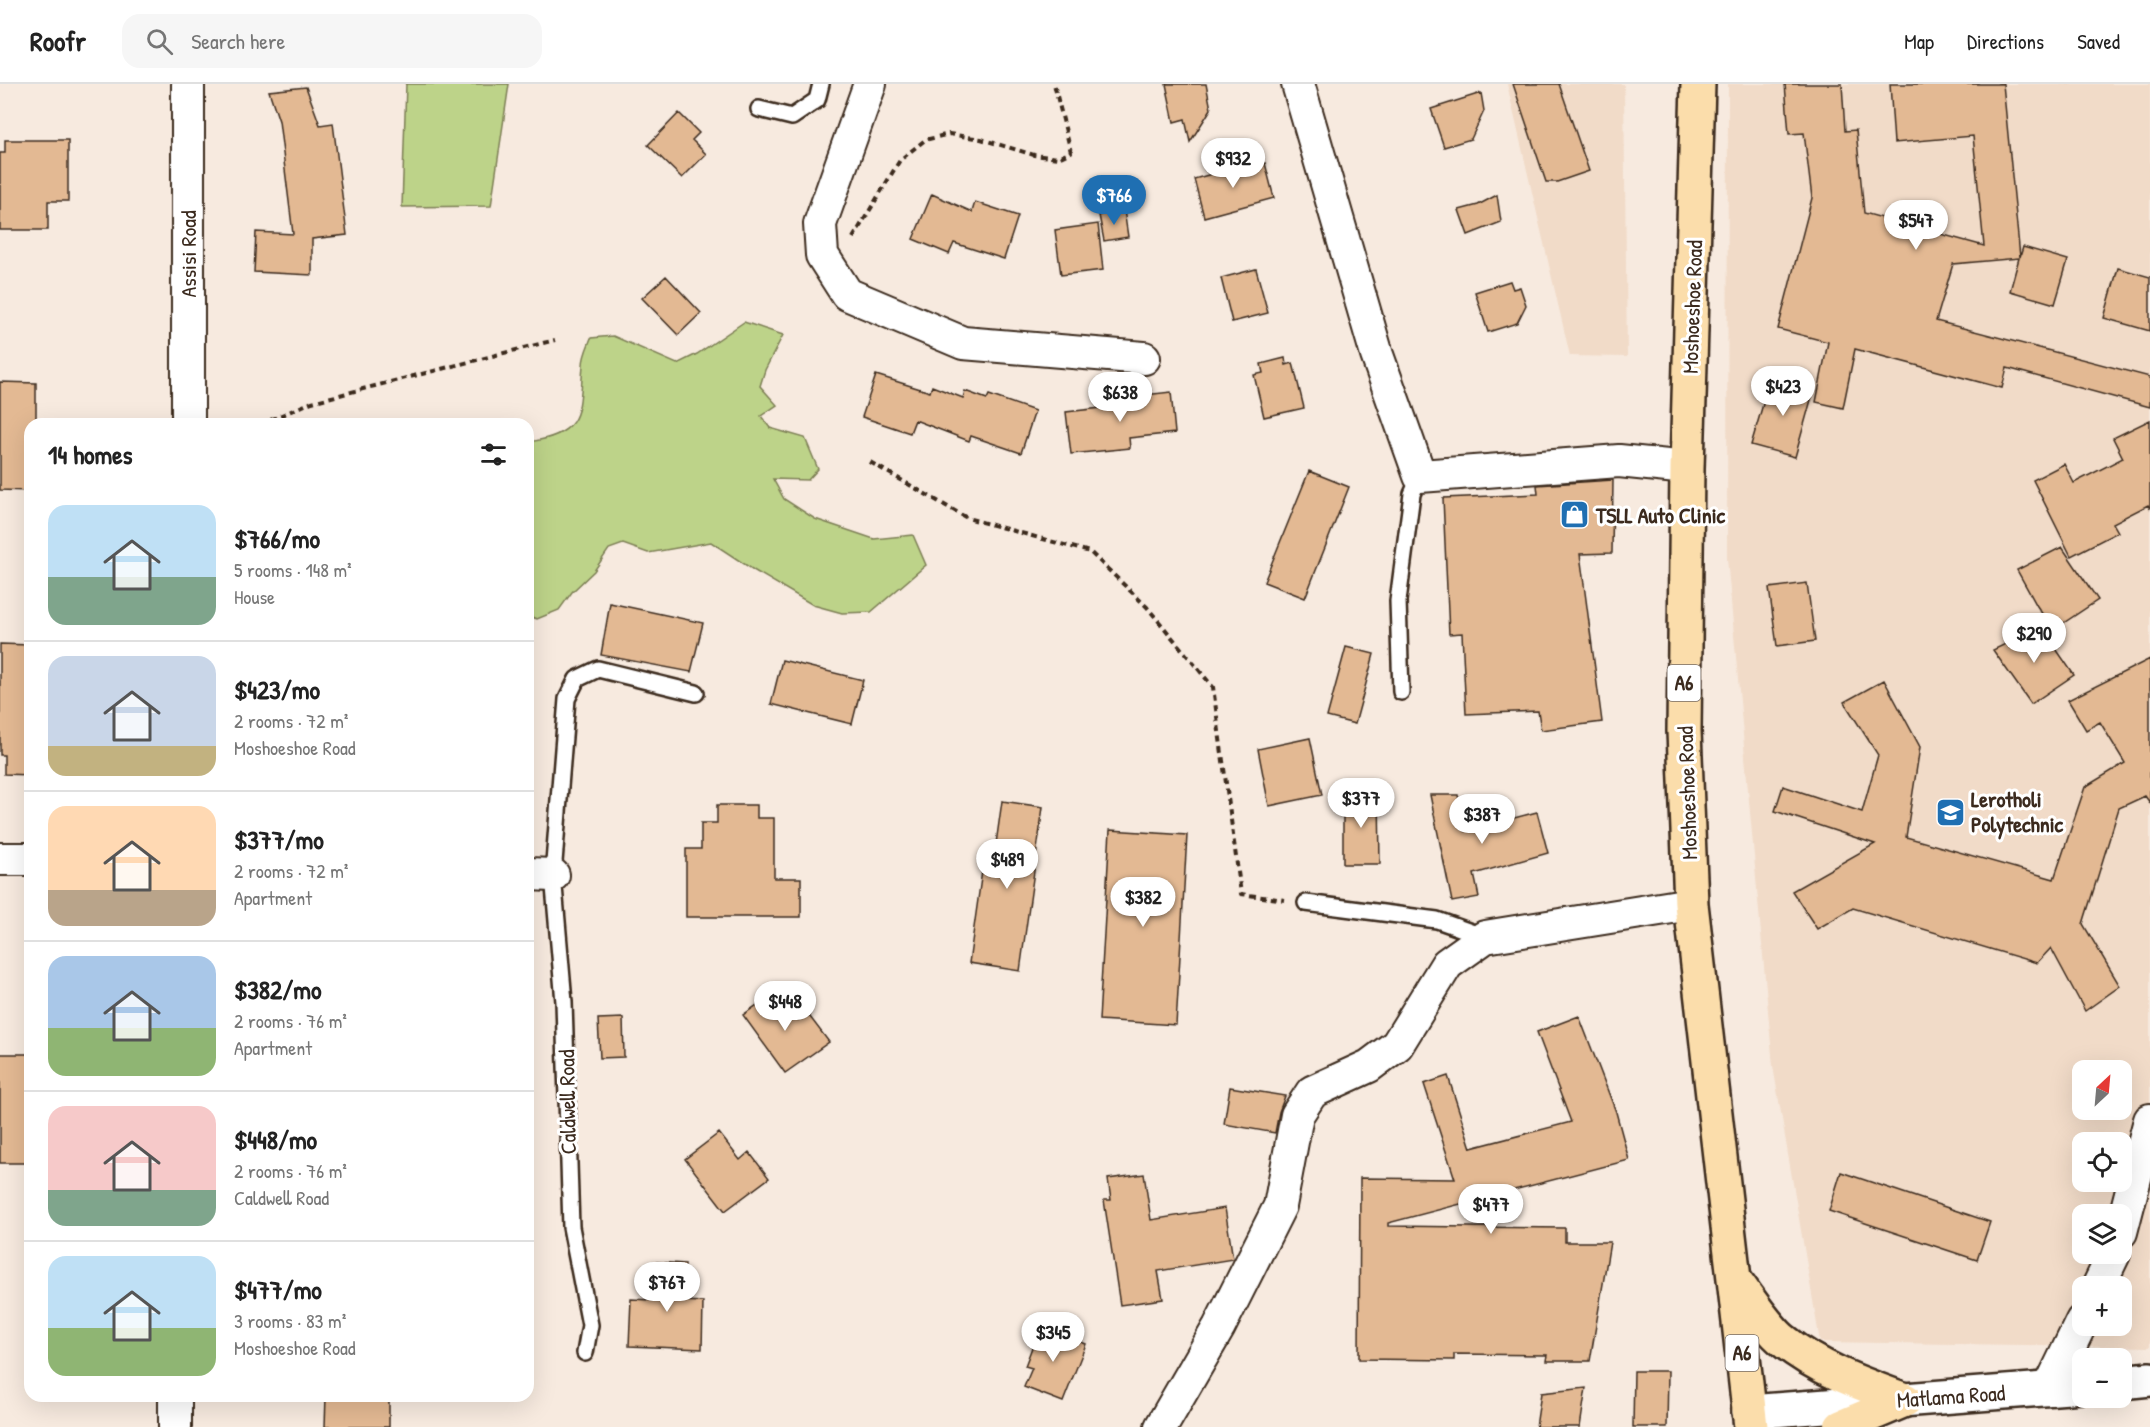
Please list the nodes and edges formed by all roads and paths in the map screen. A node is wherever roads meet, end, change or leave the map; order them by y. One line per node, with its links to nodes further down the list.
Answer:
1 (188, 84): 11 (street, Assisi Road)
2 (821, 84): 7 (lane)
3 (870, 84): 8 (street)
4 (1054, 84): 8 (path)
5 (1298, 84): 15 (street)
6 (1698, 84): 14 (main road, Moshoeshoe Road / A6)
7 (759, 108)
8 (822, 255): 10 (street)
9 (555, 340): 12 (path)
10 (1144, 358)
11 (188, 418)
12 (275, 418)
13 (870, 462): 21 (path)
14 (1687, 468): 15 (street); 22 (main road, Moshoeshoe Road / A6)
15 (1420, 476): 16 (lane)
16 (1401, 692)
17 (696, 693): 20 (lane, Caldwell Road)
18 (0, 859): 19 (street)
19 (24, 859)
20 (541, 875): 28 (lane, Caldwell Road)
21 (1306, 903): 23 (lane)
22 (1691, 904): 23 (street); 26 (main road, Moshoeshoe Road / A6)
23 (1485, 937): 37 (street)
24 (2150, 1120): 25 (street)
25 (2128, 1204)
26 (1734, 1279): 33 (main road); 35 (main road, Moshoeshoe Road / A6)
27 (2075, 1336): 32 (street)
28 (585, 1353)
29 (2150, 1379): 30 (street)
30 (2132, 1381)
31 (2072, 1387): 32 (street, Matlama Road)
32 (2049, 1389): 33 (street, Matlama Road)
33 (1905, 1400): 35 (street, Matlama Road); 38 (main road)
34 (175, 1402): 36 (street)
35 (1750, 1419)
36 (175, 1427)
37 (1161, 1427)
38 (1841, 1427)

